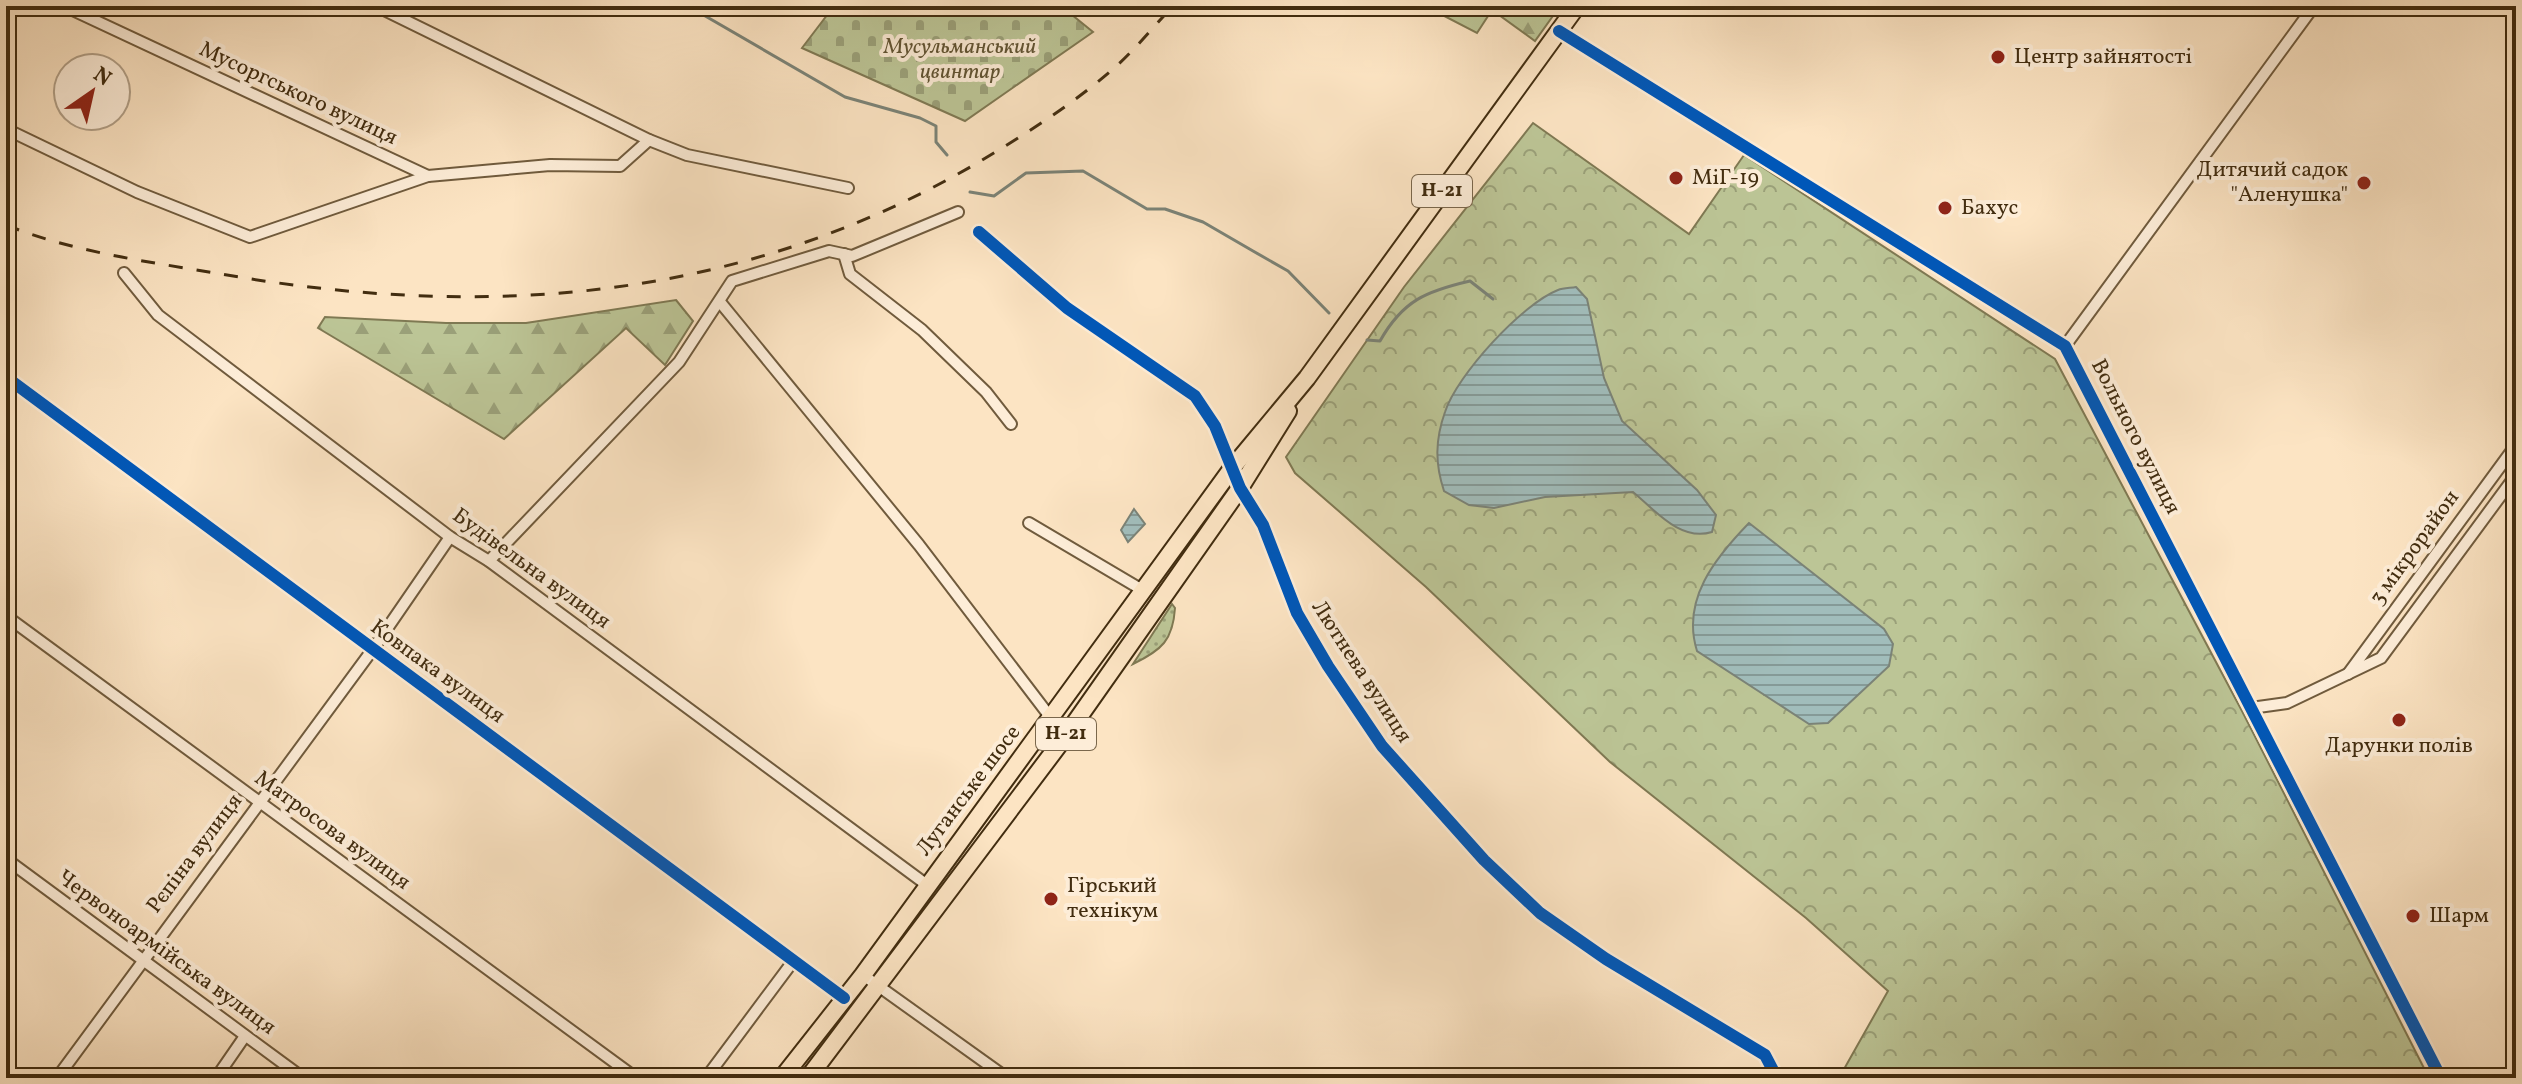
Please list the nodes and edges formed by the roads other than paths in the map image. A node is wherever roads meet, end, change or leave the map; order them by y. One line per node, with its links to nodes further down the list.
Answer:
1 (64, 6): 8 (street, Мусоргського вулиця)
2 (376, 6): 7 (street)
3 (1577, 6): 5 (main road, Луганське шосе / Н-21)
4 (2314, 6): 15 (street)
5 (1559, 31): 15 (street, Вольного вулиця); 17 (main road, Луганське шосе / Н-21)
6 (6, 129): 8 (street)
7 (649, 140): 8 (street); 9 (street)
8 (428, 176)
9 (848, 188)
10 (958, 212): 12 (street)
11 (979, 232): 20 (street, Лютнева вулиця)
12 (844, 254): 14 (street); 18 (street)
13 (124, 273): 24 (street, Будівельна вулиця)
14 (720, 302): 25 (street); 31 (street)
15 (2065, 346): 30 (street, Вольного вулиця)
16 (6, 377): 28 (street, Ковпака вулиця)
17 (1307, 378): 20 (main road, Луганське шосе / Н-21); 22 (main road, Луганське шосе / Н-21)
18 (1011, 424)
19 (2516, 445): 29 (street, 3 мікрорайон)
20 (1233, 467): 22 (street, Лютнева вулиця); 26 (main road, Луганське шосе / Н-21)
21 (2516, 475): 29 (street, 3 мікрорайон)
22 (1240, 488): 38 (main road, Луганське шосе / Н-21); 49 (street, Лютнева вулиця)
23 (1029, 523): 26 (street)
24 (450, 537): 25 (street, Будівельна вулиця); 28 (street, Рєпіна вулиця)
25 (489, 561): 34 (street, Будівельна вулиця)
26 (1144, 591): 31 (main road, Луганське шосе / Н-21)
27 (6, 616): 32 (street, Матросова вулиця)
28 (373, 649): 32 (street, Рєпіна вулиця); 36 (street, Ковпака вулиця)
29 (2347, 675): 30 (street, 3 мікрорайон)
30 (2251, 708): 50 (street, Вольного вулиця)
31 (1051, 718): 34 (main road, Луганське шосе / Н-21)
32 (259, 802): 35 (street, Рєпіна вулиця); 44 (street, Матросова вулиця)
33 (6, 859): 35 (street, Червоноармійська вулиця)
34 (927, 885): 37 (main road, Луганське шосе / Н-21)
35 (141, 960): 40 (street, Червоноармійська вулиця); 41 (street, Рєпіна вулиця)
36 (794, 960): 39 (street, Ковпака вулиця); 45 (street)
37 (863, 975): 38 (street); 39 (main road, Луганське шосе / Н-21)
38 (878, 985): 47 (main road, Луганське шосе / Н-21); 48 (street)
39 (844, 998): 46 (main road, Луганське шосе / Н-21)
40 (245, 1036): 42 (street); 43 (street, Червоноармійська вулиця)
41 (57, 1078)
42 (216, 1078)
43 (303, 1078)
44 (636, 1078)
45 (706, 1078)
46 (782, 1078)
47 (808, 1078)
48 (1007, 1078)
49 (1777, 1078)
50 (2441, 1078)

